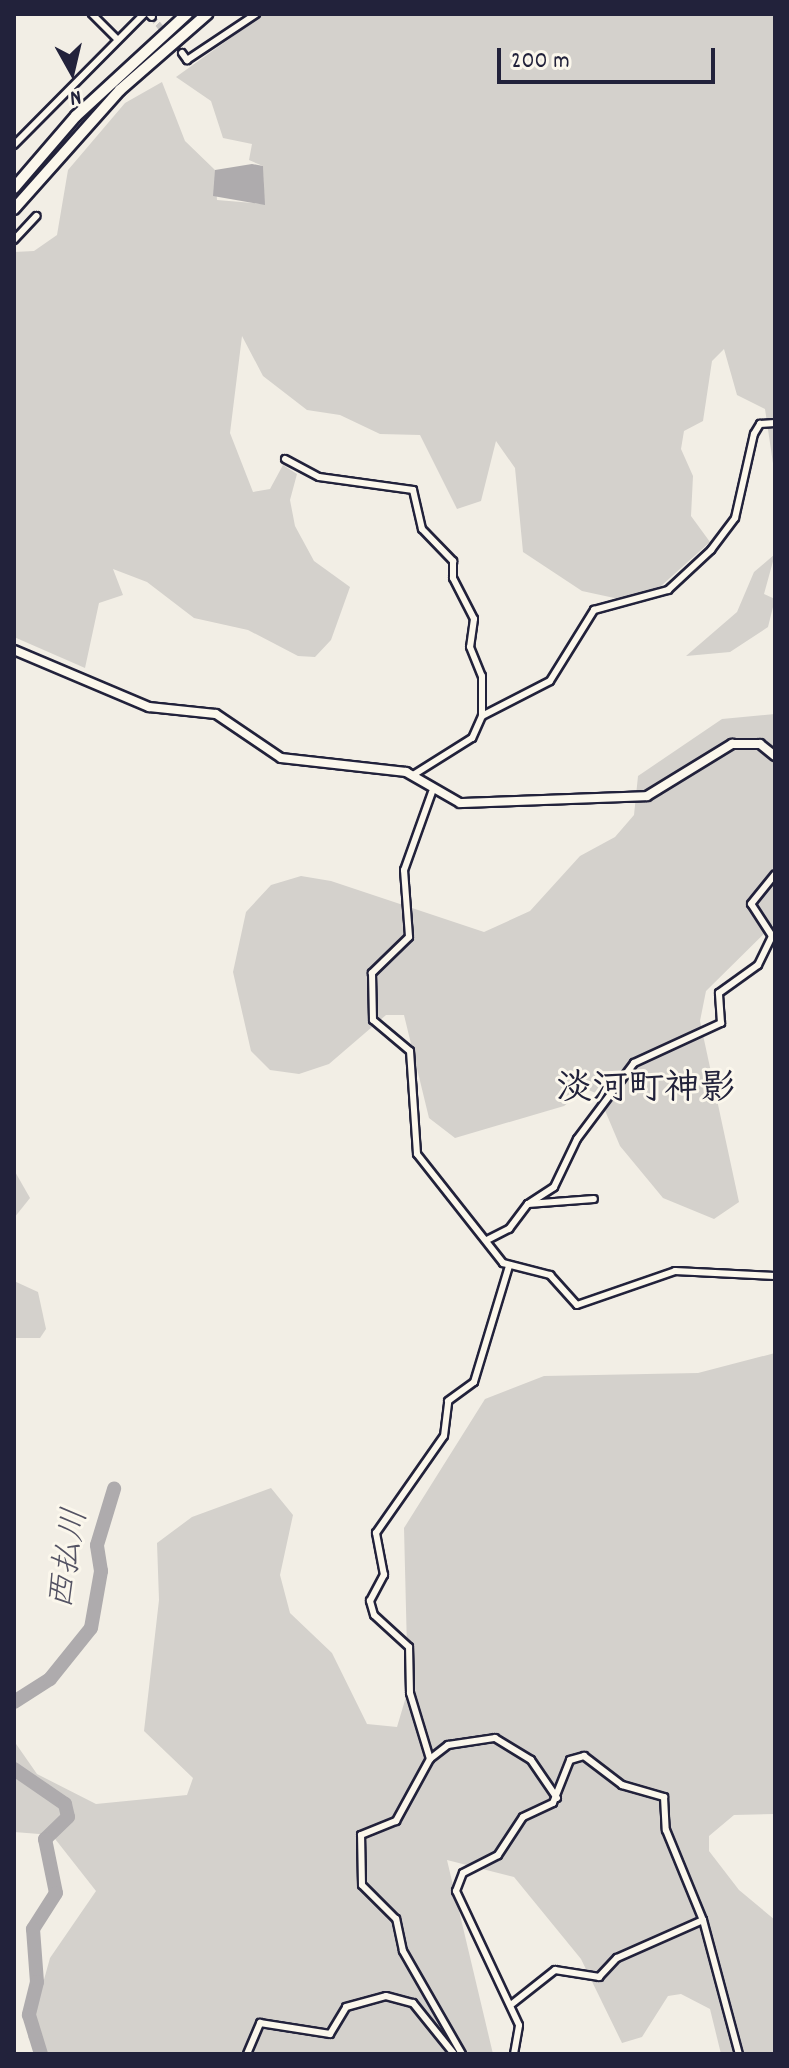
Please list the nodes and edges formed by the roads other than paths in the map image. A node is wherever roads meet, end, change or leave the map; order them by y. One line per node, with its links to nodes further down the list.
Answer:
1 (92, 14): 6 (street)
2 (187, 14): 9 (highway)
3 (207, 14): 10 (highway)
4 (256, 14): 7 (street)
5 (148, 15): 6 (street)
6 (117, 39): 8 (street)
7 (182, 53)
8 (14, 145)
9 (14, 188)
10 (14, 209)
11 (36, 216): 12 (street)
12 (14, 240)
13 (775, 423): 16 (street)
14 (285, 459): 16 (street)
15 (14, 650): 18 (street)
16 (482, 716): 18 (street)
17 (775, 756): 19 (street)
18 (413, 775): 19 (street)
19 (432, 792): 23 (street)
20 (775, 874): 22 (street)
21 (594, 1199): 22 (street)
22 (528, 1204): 23 (street)
23 (487, 1240): 24 (street)
24 (509, 1266): 25 (street); 26 (street)
25 (775, 1276)
26 (430, 1759): 27 (street); 32 (street)
27 (557, 1798): 28 (street); 29 (street)
28 (703, 1920): 29 (street); 34 (street)
29 (512, 2004): 33 (street)
30 (247, 2054): 31 (street)
31 (454, 2054)
32 (462, 2054)
33 (514, 2054)
34 (739, 2054)

